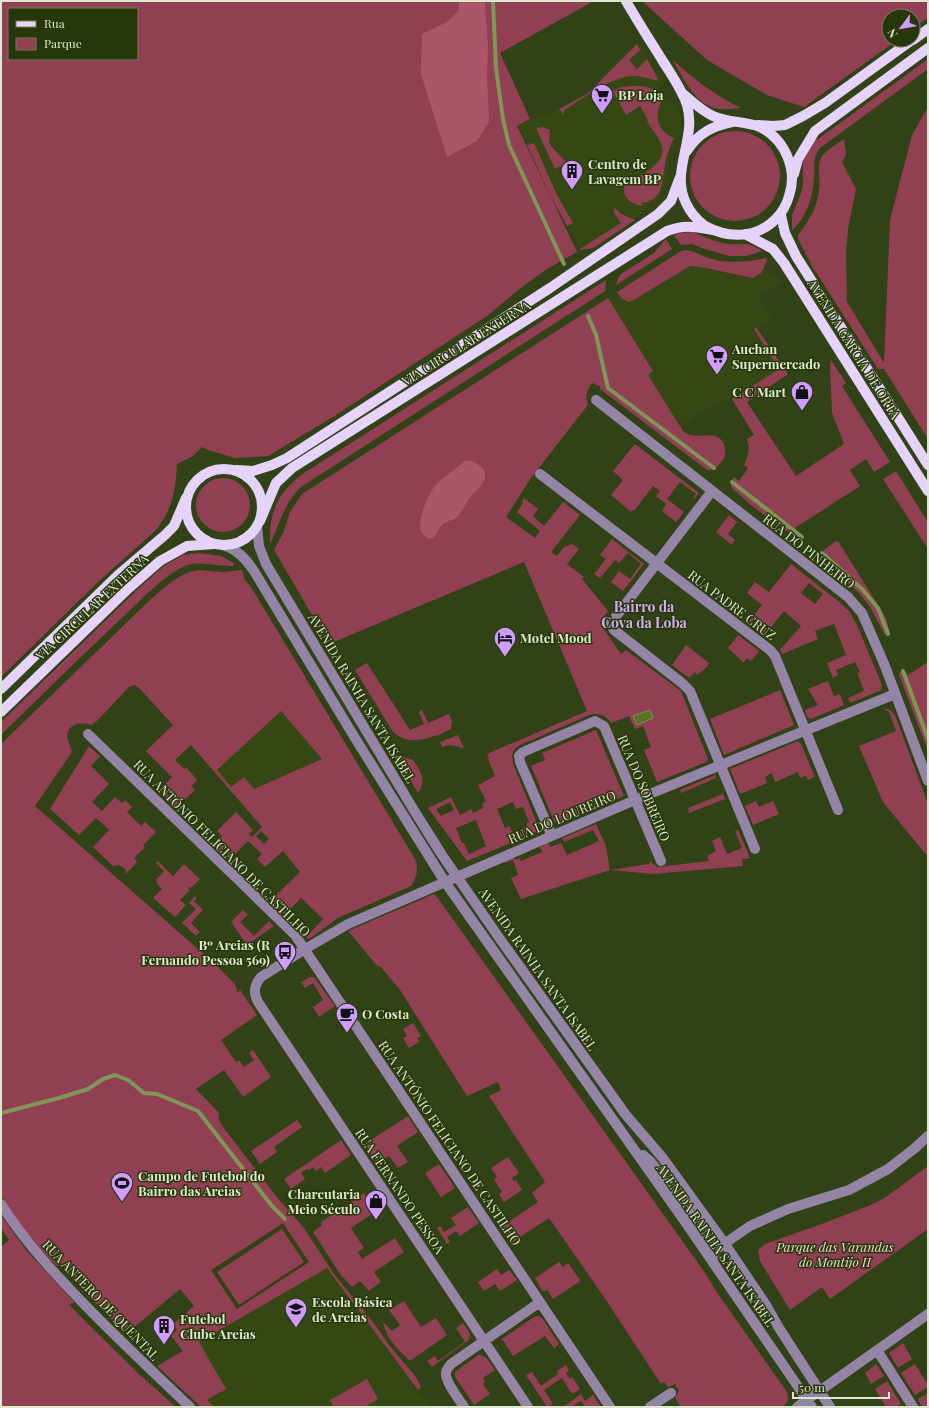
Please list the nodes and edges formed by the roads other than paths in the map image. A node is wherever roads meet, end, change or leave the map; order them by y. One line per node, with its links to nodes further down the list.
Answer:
1 (626, 1): 4 (main road)
2 (902, 48): 5 (main road)
3 (928, 48): 8 (main road)
4 (684, 94): 5 (main road); 6 (main road)
5 (737, 122): 6 (main road); 8 (main road)
6 (685, 155): 7 (main road)
7 (680, 177): 10 (main road); 14 (main road, VIA CIRCULAR EXTERNA)
8 (792, 183): 9 (main road)
9 (781, 215): 11 (main road); 13 (main road, AVENIDA GARCIA DE ORTA)
10 (713, 230): 11 (main road); 19 (main road, VIA CIRCULAR EXTERNA)
11 (745, 234): 17 (main road, AVENIDA GARCIA DE ORTA)
12 (596, 400): 16 (street, RUA DO PINHEIRO)
13 (928, 465)
14 (236, 470): 18 (main road); 19 (main road)
15 (540, 474): 21 (street, RUA PADRE CRUZ)
16 (712, 491): 21 (street); 23 (street, RUA DO PINHEIRO)
17 (928, 491)
18 (186, 498): 20 (main road); 22 (main road, VIA CIRCULAR EXTERNA)
19 (258, 524): 20 (main road); 34 (street, AVENIDA RAINHA SANTA ISABEL)
20 (218, 544): 24 (main road, VIA CIRCULAR EXTERNA); 35 (street, AVENIDA RAINHA SANTA ISABEL)
21 (656, 563): 25 (street, RUA PADRE CRUZ); 27 (street)
22 (1, 689)
23 (895, 694): 25 (street, RUA DO LOUREIRO); 28 (street, RUA DO PINHEIRO)
24 (1, 712)
25 (805, 730): 27 (street, RUA DO LOUREIRO); 30 (street, RUA PADRE CRUZ)
26 (88, 734): 36 (street, RUA ANTÓNIO FELICIANO DE CASTILHO)
27 (720, 765): 29 (street, RUA DO LOUREIRO); 32 (street)
28 (928, 781)
29 (635, 800): 31 (street, RUA DO LOUREIRO); 31 (street, RUA DO SOBREIRO); 33 (street, RUA DO SOBREIRO)
30 (838, 810)
31 (552, 836): 34 (street, RUA DO LOUREIRO)
32 (755, 849)
33 (661, 861)
34 (457, 877): 35 (street, RUA DO LOUREIRO); 41 (street, AVENIDA RAINHA SANTA ISABEL)
35 (445, 882): 36 (street, RUA DO LOUREIRO); 39 (street, AVENIDA RAINHA SANTA ISABEL)
36 (305, 949): 37 (street, RUA DO LOUREIRO); 43 (street, RUA ANTÓNIO FELICIANO DE CASTILHO)
37 (254, 988): 45 (street, RUA FERNANDO PESSOA)
38 (928, 1136): 41 (street)
39 (633, 1148): 41 (street); 42 (street, AVENIDA RAINHA SANTA ISABEL)
40 (1, 1204): 50 (street, RUA ANTERO DE QUENTAL)
41 (725, 1244): 42 (street); 47 (street, AVENIDA RAINHA SANTA ISABEL)
42 (713, 1263): 49 (street, AVENIDA RAINHA SANTA ISABEL)
43 (540, 1302): 45 (street); 53 (street, RUA ANTÓNIO FELICIANO DE CASTILHO)
44 (928, 1314): 46 (street)
45 (484, 1341): 51 (street); 52 (street, RUA FERNANDO PESSOA)
46 (877, 1350): 47 (street); 57 (street)
47 (820, 1391): 49 (street); 56 (street, AVENIDA RAINHA SANTA ISABEL)
48 (670, 1393): 54 (street)
49 (810, 1403): 55 (street)
50 (190, 1407)
51 (464, 1407)
52 (528, 1407)
53 (610, 1407)
54 (650, 1407)
55 (797, 1407)
56 (830, 1407)
57 (913, 1407)

